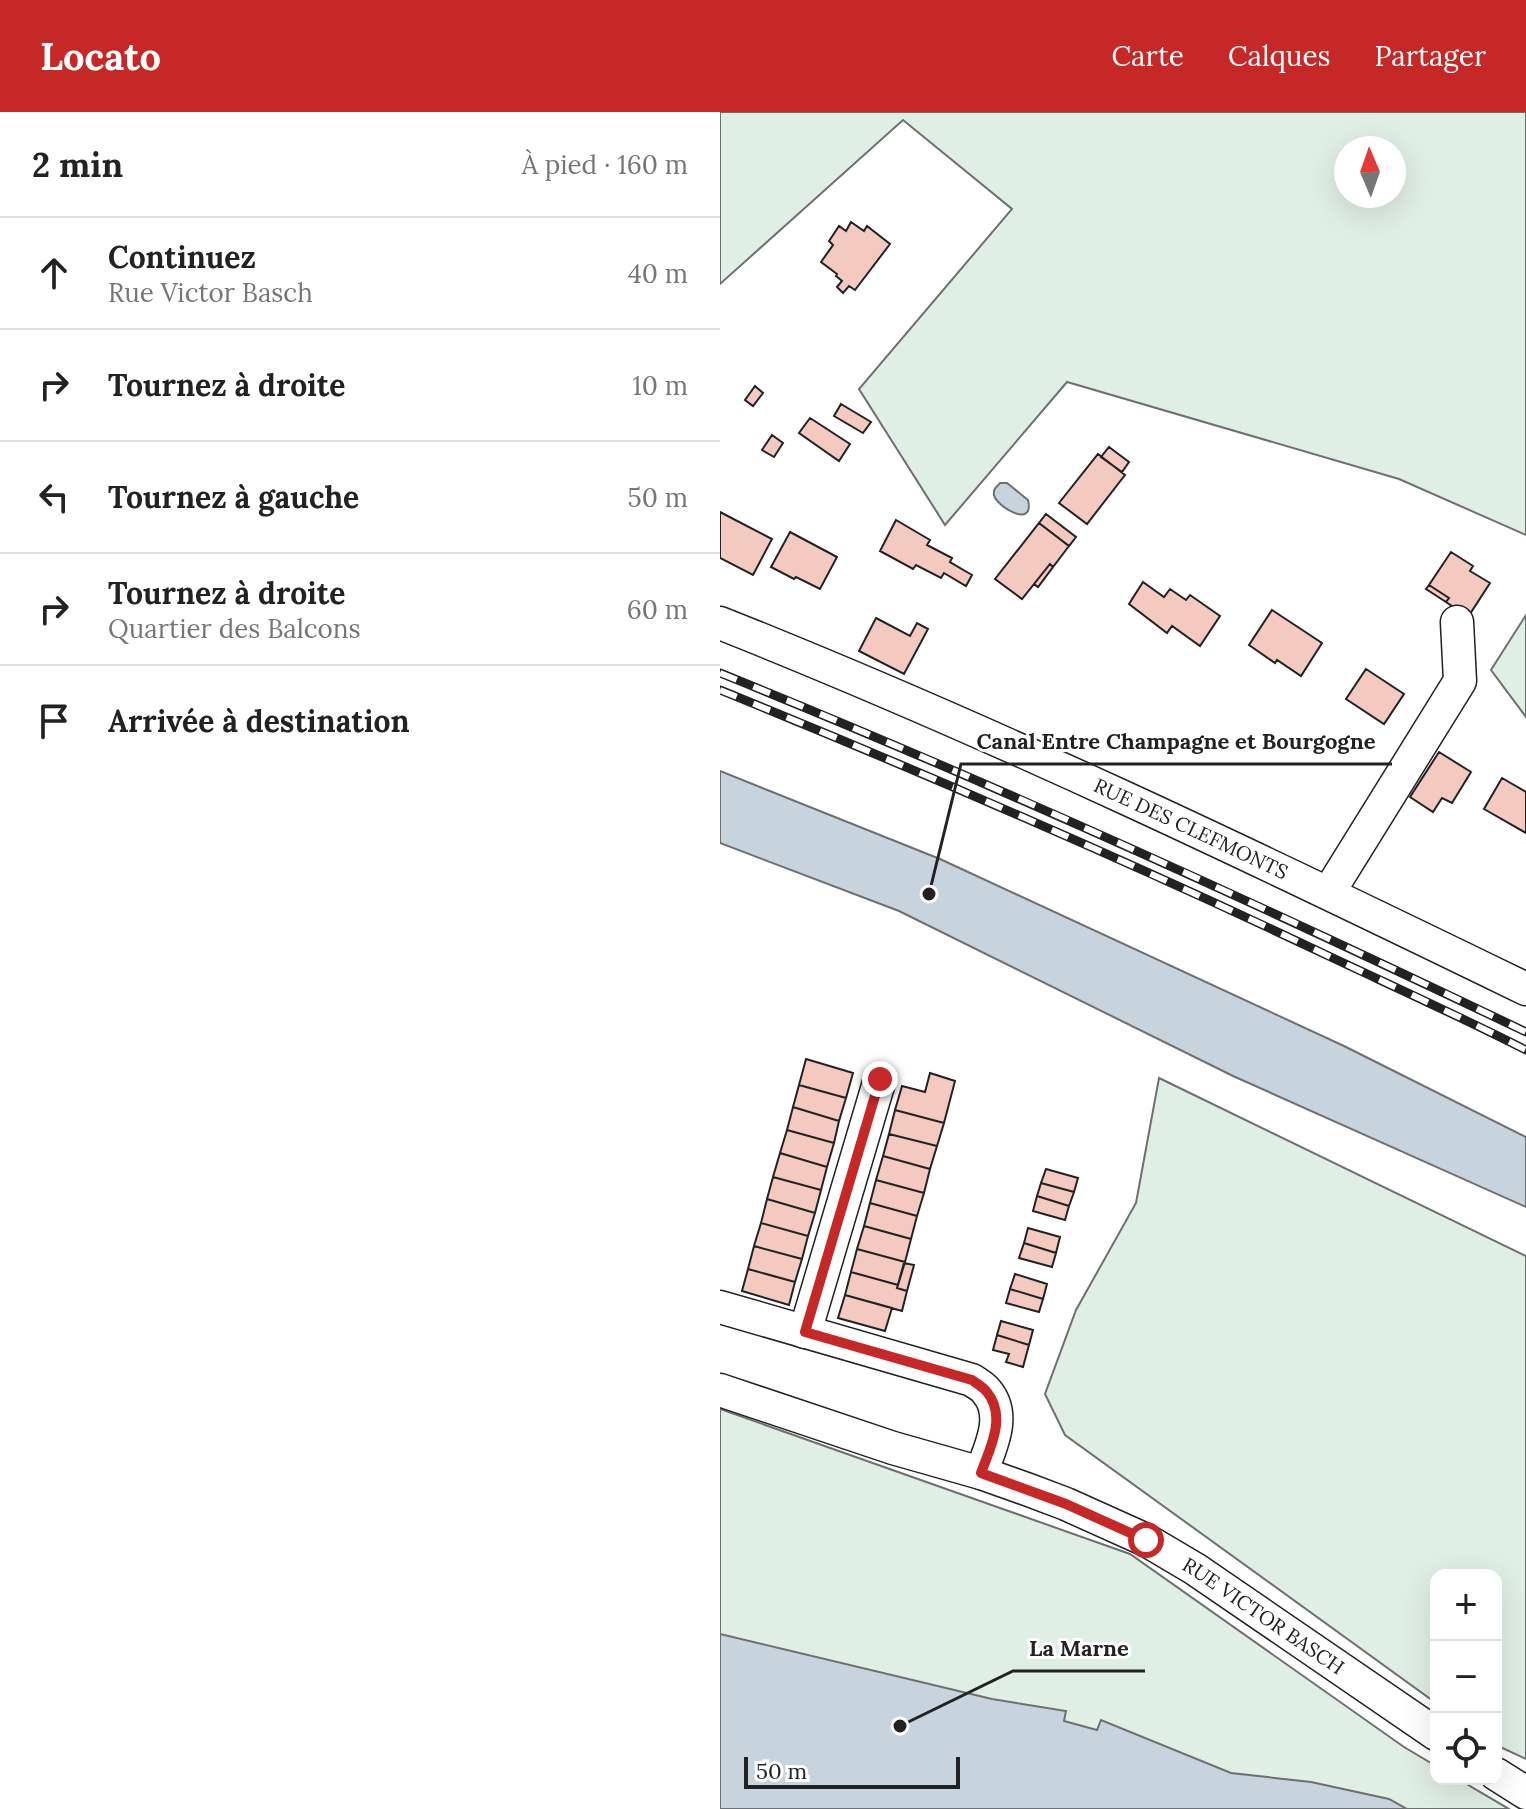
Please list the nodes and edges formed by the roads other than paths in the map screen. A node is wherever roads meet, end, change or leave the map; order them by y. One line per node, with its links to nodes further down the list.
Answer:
1 (1457, 622): 3 (street)
2 (720, 623): 3 (street, RUE DES CLEFMONTS)
3 (1329, 892): 4 (street, RUE DES CLEFMONTS)
4 (1526, 989)
5 (880, 1079): 7 (street)
6 (720, 1307): 7 (street)
7 (805, 1332): 9 (street)
8 (720, 1390): 9 (street, RUE VICTOR BASCH)
9 (981, 1473): 10 (street, RUE VICTOR BASCH)
10 (1430, 1730)
11 (1502, 1778): 12 (street)
12 (1526, 1793)

